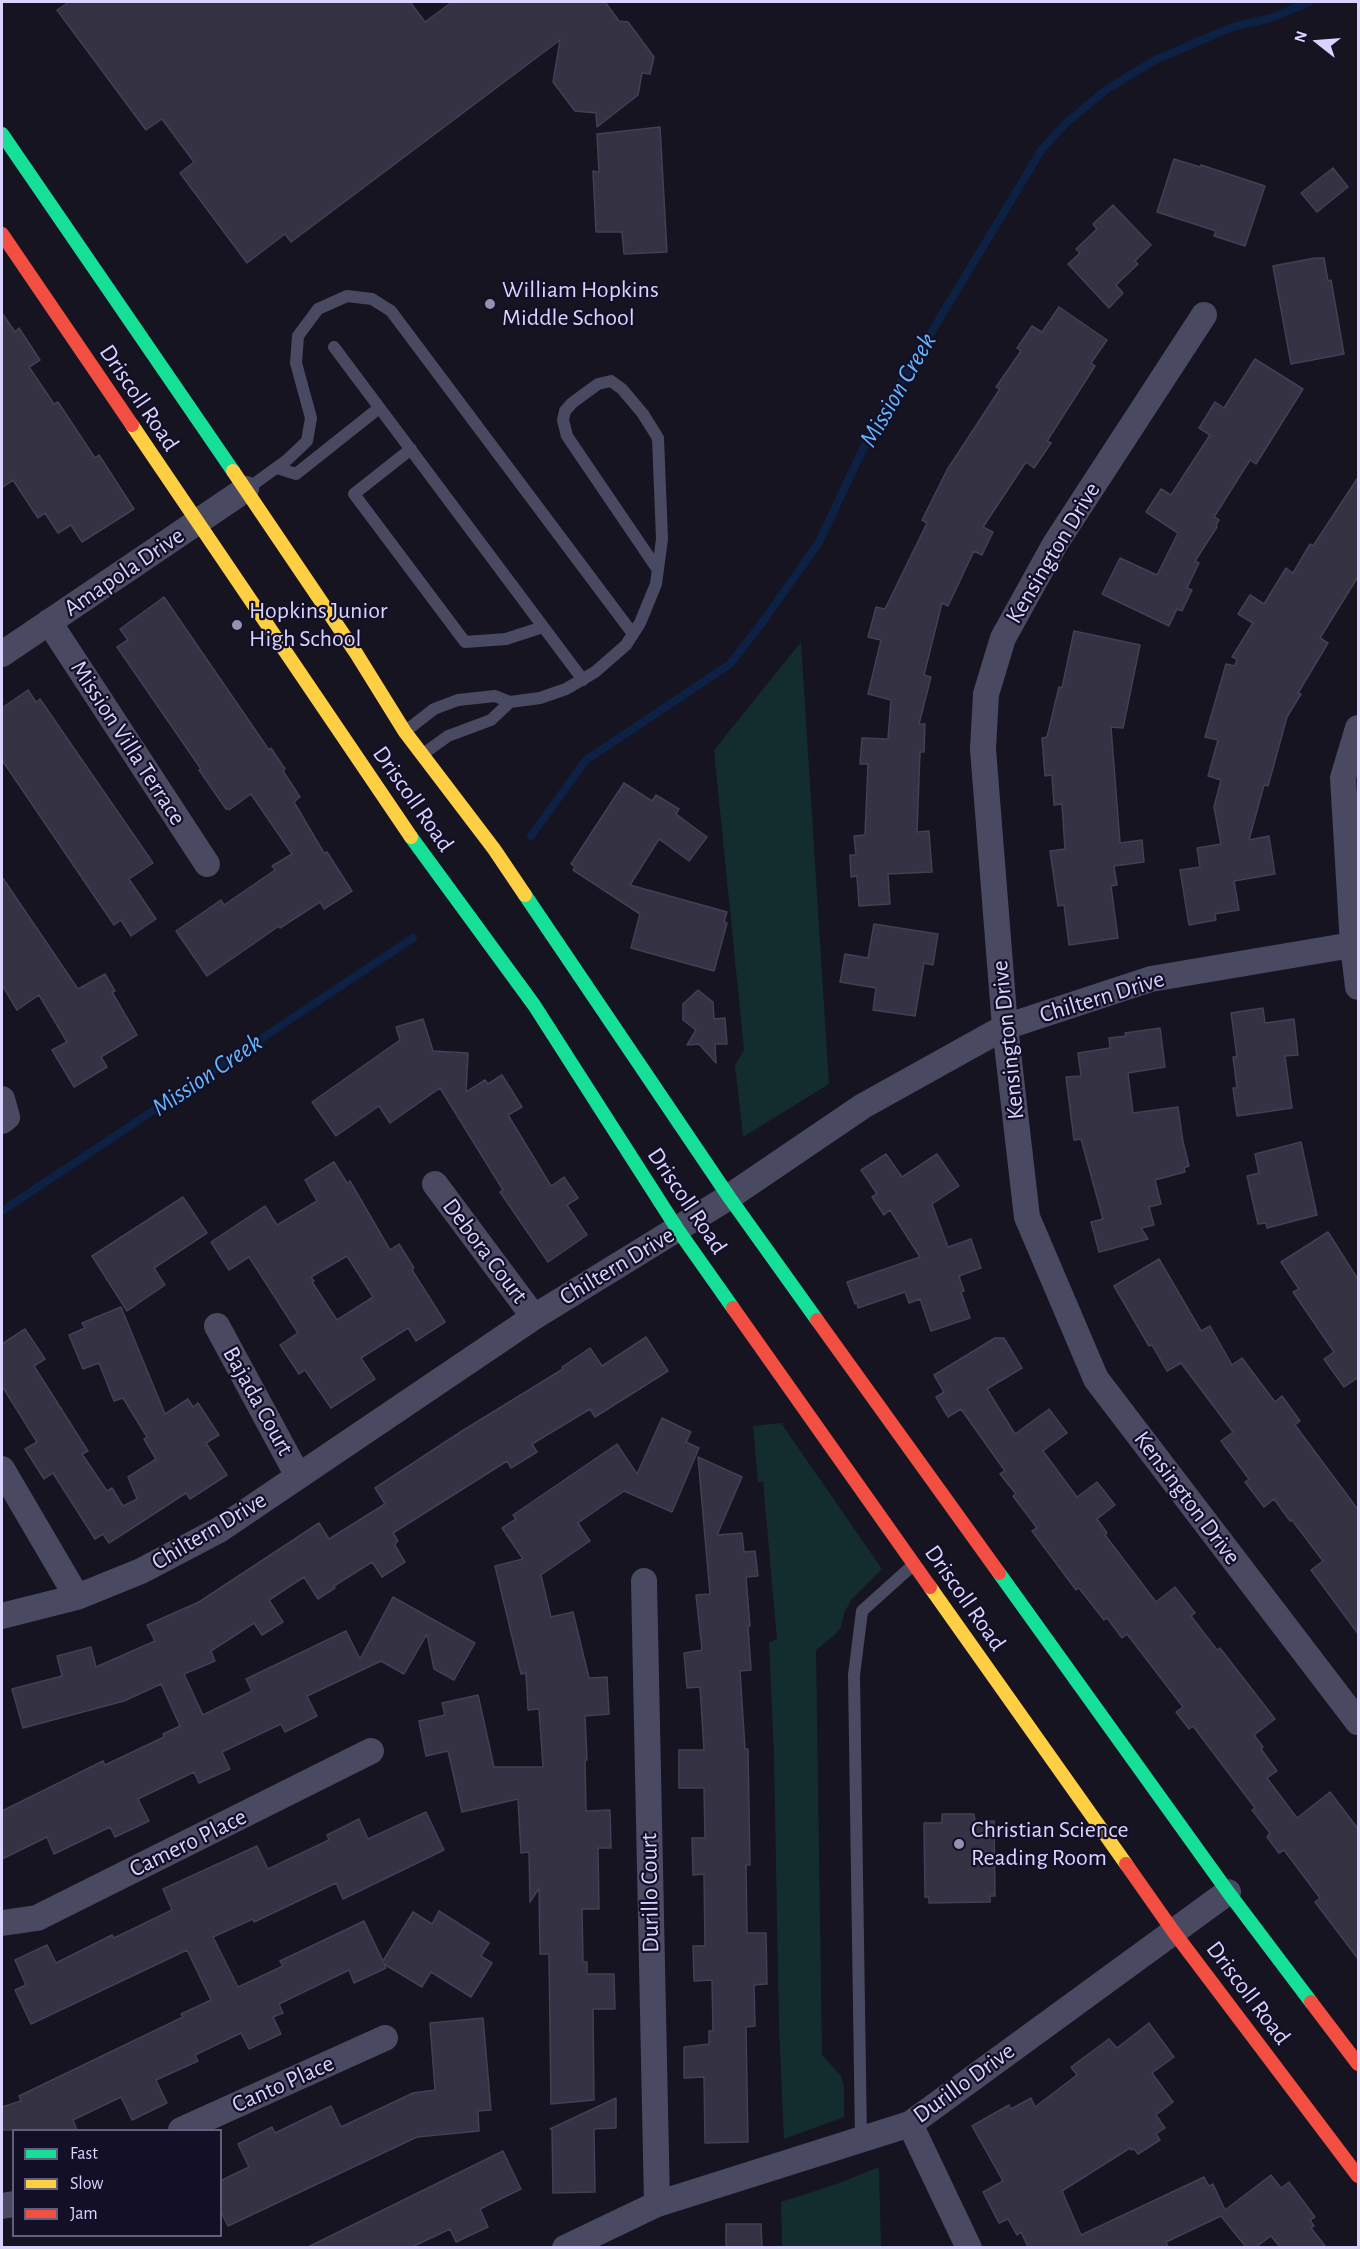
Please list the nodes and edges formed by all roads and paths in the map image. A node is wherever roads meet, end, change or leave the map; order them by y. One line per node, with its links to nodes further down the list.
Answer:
1 (2, 134): 8 (street, Driscoll Road)
2 (5, 245): 9 (street, Driscoll Road)
3 (1204, 315): 23 (street, Kensington Drive)
4 (334, 347): 5 (lane)
5 (379, 408): 6 (lane); 7 (lane)
6 (411, 449): 12 (lane); 12 (lane)
7 (278, 468): 8 (lane); 13 (lane)
8 (246, 489): 9 (street, Amapola Drive); 18 (street, Driscoll Road)
9 (196, 524): 11 (street, Amapola Drive); 26 (street, Driscoll Road)
10 (658, 570): 10 (lane); 13 (lane)
11 (49, 622): 14 (street, Amapola Drive); 20 (street, Mission Villa Terrace)
12 (543, 627): 15 (lane)
13 (633, 634): 15 (lane)
14 (2, 654)
15 (583, 680): 16 (lane)
16 (510, 702): 18 (lane); 19 (lane)
17 (1359, 728): 21 (street)
18 (405, 732): 19 (street, Driscoll Road)
19 (422, 754): 25 (street, Driscoll Road)
20 (207, 864)
21 (1356, 944): 22 (street); 23 (street, Chiltern Drive)
22 (1359, 987)
23 (1005, 1027): 25 (street, Chiltern Drive); 35 (street, Kensington Drive)
24 (435, 1184): 27 (street, Debora Court)
25 (729, 1197): 26 (street, Chiltern Drive); 37 (street, Driscoll Road)
26 (678, 1230): 27 (street, Chiltern Drive); 31 (street, Driscoll Road)
27 (534, 1317): 30 (street, Chiltern Drive)
28 (217, 1326): 30 (street, Bajada Court)
29 (2, 1469): 33 (street)
30 (298, 1476): 33 (street, Chiltern Drive)
31 (914, 1565): 39 (street, Driscoll Road); 44 (lane)
32 (644, 1581): 46 (street, Durillo Court)
33 (76, 1597): 34 (street, Chiltern Drive)
34 (2, 1616)
35 (1359, 1722)
36 (371, 1751): 38 (street, Camero Place)
37 (1228, 1892): 39 (street, Durillo Drive); 41 (street, Driscoll Road)
38 (2, 1923)
39 (1173, 1931): 42 (street, Durillo Drive); 45 (street, Driscoll Road)
40 (385, 2038): 43 (street, Canto Place)
41 (1359, 2064)
42 (910, 2124): 44 (street, Durillo Drive); 48 (street)
43 (183, 2129)
44 (861, 2139): 46 (street, Durillo Drive)
45 (1359, 2176)
46 (657, 2204): 47 (street, Durillo Drive)
47 (565, 2247)
48 (969, 2247)

